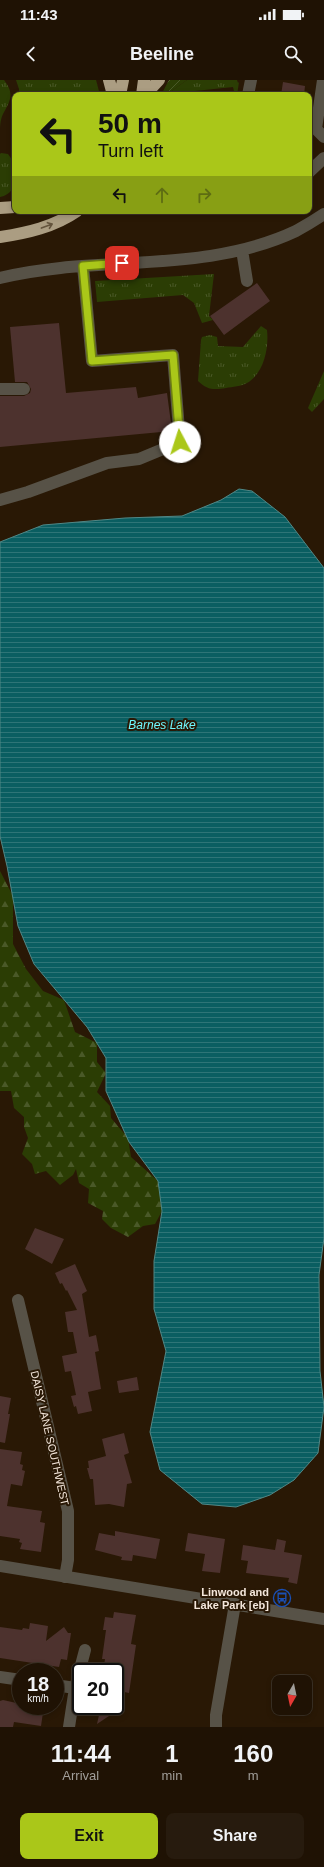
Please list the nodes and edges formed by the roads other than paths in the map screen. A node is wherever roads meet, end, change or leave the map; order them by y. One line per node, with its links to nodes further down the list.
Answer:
1 (109, 80): 7 (highway)
2 (123, 80): 8 (highway)
3 (144, 80): 9 (highway)
4 (159, 80): 10 (highway)
5 (251, 80): 11 (street)
6 (323, 88): 12 (street)
7 (112, 92)
8 (121, 92)
9 (142, 92)
10 (148, 92)
11 (249, 92)
12 (324, 137)
13 (324, 158): 14 (street)
14 (312, 169)
15 (12, 207): 16 (highway)
16 (0, 208)
17 (70, 214): 20 (highway, one-way to 17)
18 (324, 214): 19 (street)
19 (310, 216): 21 (street)
20 (0, 237)
21 (242, 250): 22 (street); 24 (street)
22 (83, 266): 23 (street); 27 (street)
23 (0, 278)
24 (247, 281)
25 (24, 389): 26 (street)
26 (0, 390)
27 (0, 500)
28 (18, 1300): 30 (street, DAISY LANE SOUTHWEST)
29 (0, 1566): 30 (street)
30 (65, 1577): 31 (street)
31 (235, 1604): 33 (street); 40 (street)
32 (324, 1610): 33 (street)
33 (319, 1618)
34 (85, 1650): 35 (street)
35 (82, 1663)
36 (0, 1677): 37 (street)
37 (12, 1679)
38 (72, 1708): 39 (street)
39 (69, 1727)
40 (216, 1727)

